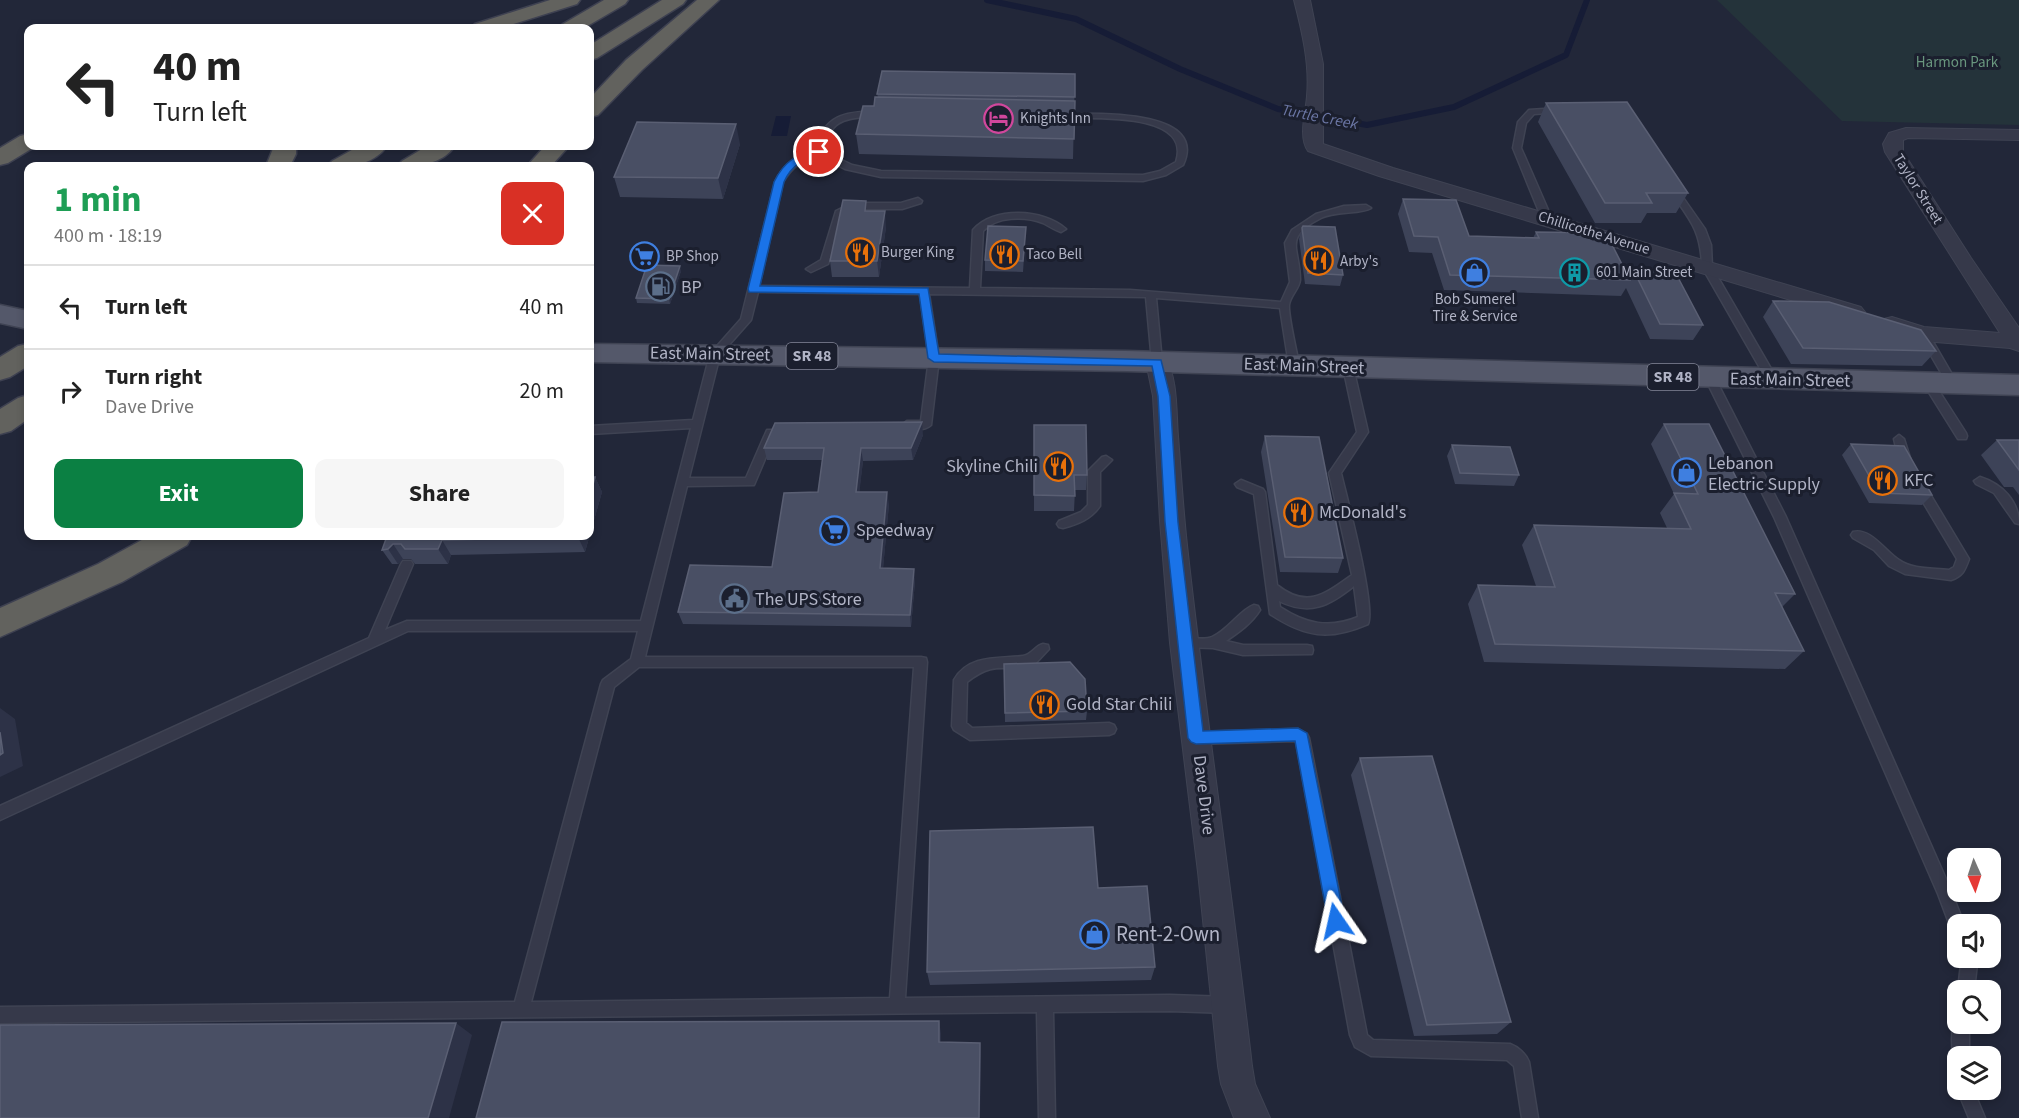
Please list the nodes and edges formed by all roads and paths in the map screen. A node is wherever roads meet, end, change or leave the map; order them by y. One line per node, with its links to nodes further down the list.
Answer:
1 (570, 0): 6 (highway)
2 (618, 0): 7 (highway)
3 (676, 0): 8 (highway)
4 (709, 0): 9 (highway)
5 (1302, 0): 30 (street, Chillicothe Avenue)
6 (495, 24)
7 (577, 24)
8 (594, 51)
9 (594, 106)
10 (1573, 110): 30 (lane)
11 (885, 114): 22 (lane)
12 (1053, 116): 22 (lane)
13 (24, 129): 15 (highway)
14 (2019, 135): 42 (street, Taylor Street)
15 (0, 138)
16 (24, 143): 21 (highway)
17 (24, 143): 23 (highway)
18 (368, 150): 24 (highway)
19 (436, 150): 25 (highway)
20 (553, 150): 26 (highway)
21 (0, 152)
22 (819, 152): 34 (lane)
23 (0, 158)
24 (347, 162)
25 (417, 162)
26 (543, 162)
27 (1670, 185): 32 (lane)
28 (918, 201): 33 (lane)
29 (1366, 208): 38 (lane)
30 (1547, 219): 32 (street, Chillicothe Avenue)
31 (1061, 229): 36 (lane)
32 (1707, 267): 41 (street, Chillicothe Avenue); 52 (lane)
33 (811, 269)
34 (753, 289): 35 (lane); 44 (lane)
35 (924, 291): 36 (lane); 46 (lane)
36 (975, 291): 37 (lane)
37 (1151, 296): 38 (lane); 47 (lane)
38 (1284, 305): 48 (lane)
39 (0, 314): 40 (main road)
40 (24, 319)
41 (1923, 334): 42 (street, Chillicothe Avenue); 53 (lane)
42 (2018, 343)
43 (594, 353): 44 (main road, East Main Street / SR 48)
44 (715, 354): 46 (main road, East Main Street / SR 48); 57 (lane)
45 (24, 355): 50 (highway)
46 (934, 358): 47 (main road, East Main Street / SR 48); 59 (lane)
47 (1157, 362): 48 (main road, East Main Street / SR 48); 78 (street, Dave Drive)
48 (1294, 365): 49 (main road, East Main Street / SR 48)
49 (1348, 367): 51 (main road, East Main Street / SR 48); 72 (lane)
50 (0, 370)
51 (1710, 378): 52 (main road, East Main Street / SR 48); 86 (lane)
52 (1772, 380): 53 (main road, East Main Street / SR 48)
53 (1940, 383): 54 (main road, East Main Street / SR 48); 61 (lane)
54 (2019, 385)
55 (24, 408): 56 (highway)
56 (0, 423)
57 (698, 424): 60 (lane); 65 (lane)
58 (785, 426): 65 (lane)
59 (891, 426)
60 (594, 430)
61 (1962, 436)
62 (1899, 439): 69 (lane)
63 (1106, 460): 68 (lane)
64 (1980, 481): 67 (lane)
65 (682, 482): 76 (lane)
66 (1241, 484): 73 (lane)
67 (2019, 520)
68 (1063, 524)
69 (1857, 536)
70 (170, 540): 75 (highway)
71 (407, 564): 77 (lane)
72 (1358, 577): 73 (lane); 73 (lane)
73 (1272, 588)
74 (1254, 610): 79 (lane)
75 (0, 623)
76 (646, 626): 77 (lane); 82 (lane)
77 (374, 641): 85 (lane)
78 (1184, 643): 79 (lane); 84 (street, Dave Drive)
79 (1213, 643): 81 (lane)
80 (1042, 650): 83 (lane)
81 (1307, 650)
82 (637, 662): 89 (lane); 90 (lane)
83 (1109, 729)
84 (1196, 738): 88 (street, Dave Drive); 95 (lane)
85 (0, 813)
86 (1953, 914)
87 (1045, 1005): 88 (lane); 89 (lane); 93 (lane)
88 (1229, 1005): 94 (street, Dave Drive)
89 (897, 1006): 90 (lane)
90 (521, 1010): 91 (lane)
91 (0, 1015)
92 (1970, 1100): 96 (lane)
93 (1047, 1118)
94 (1252, 1118)
95 (1530, 1118)
96 (1977, 1118)

